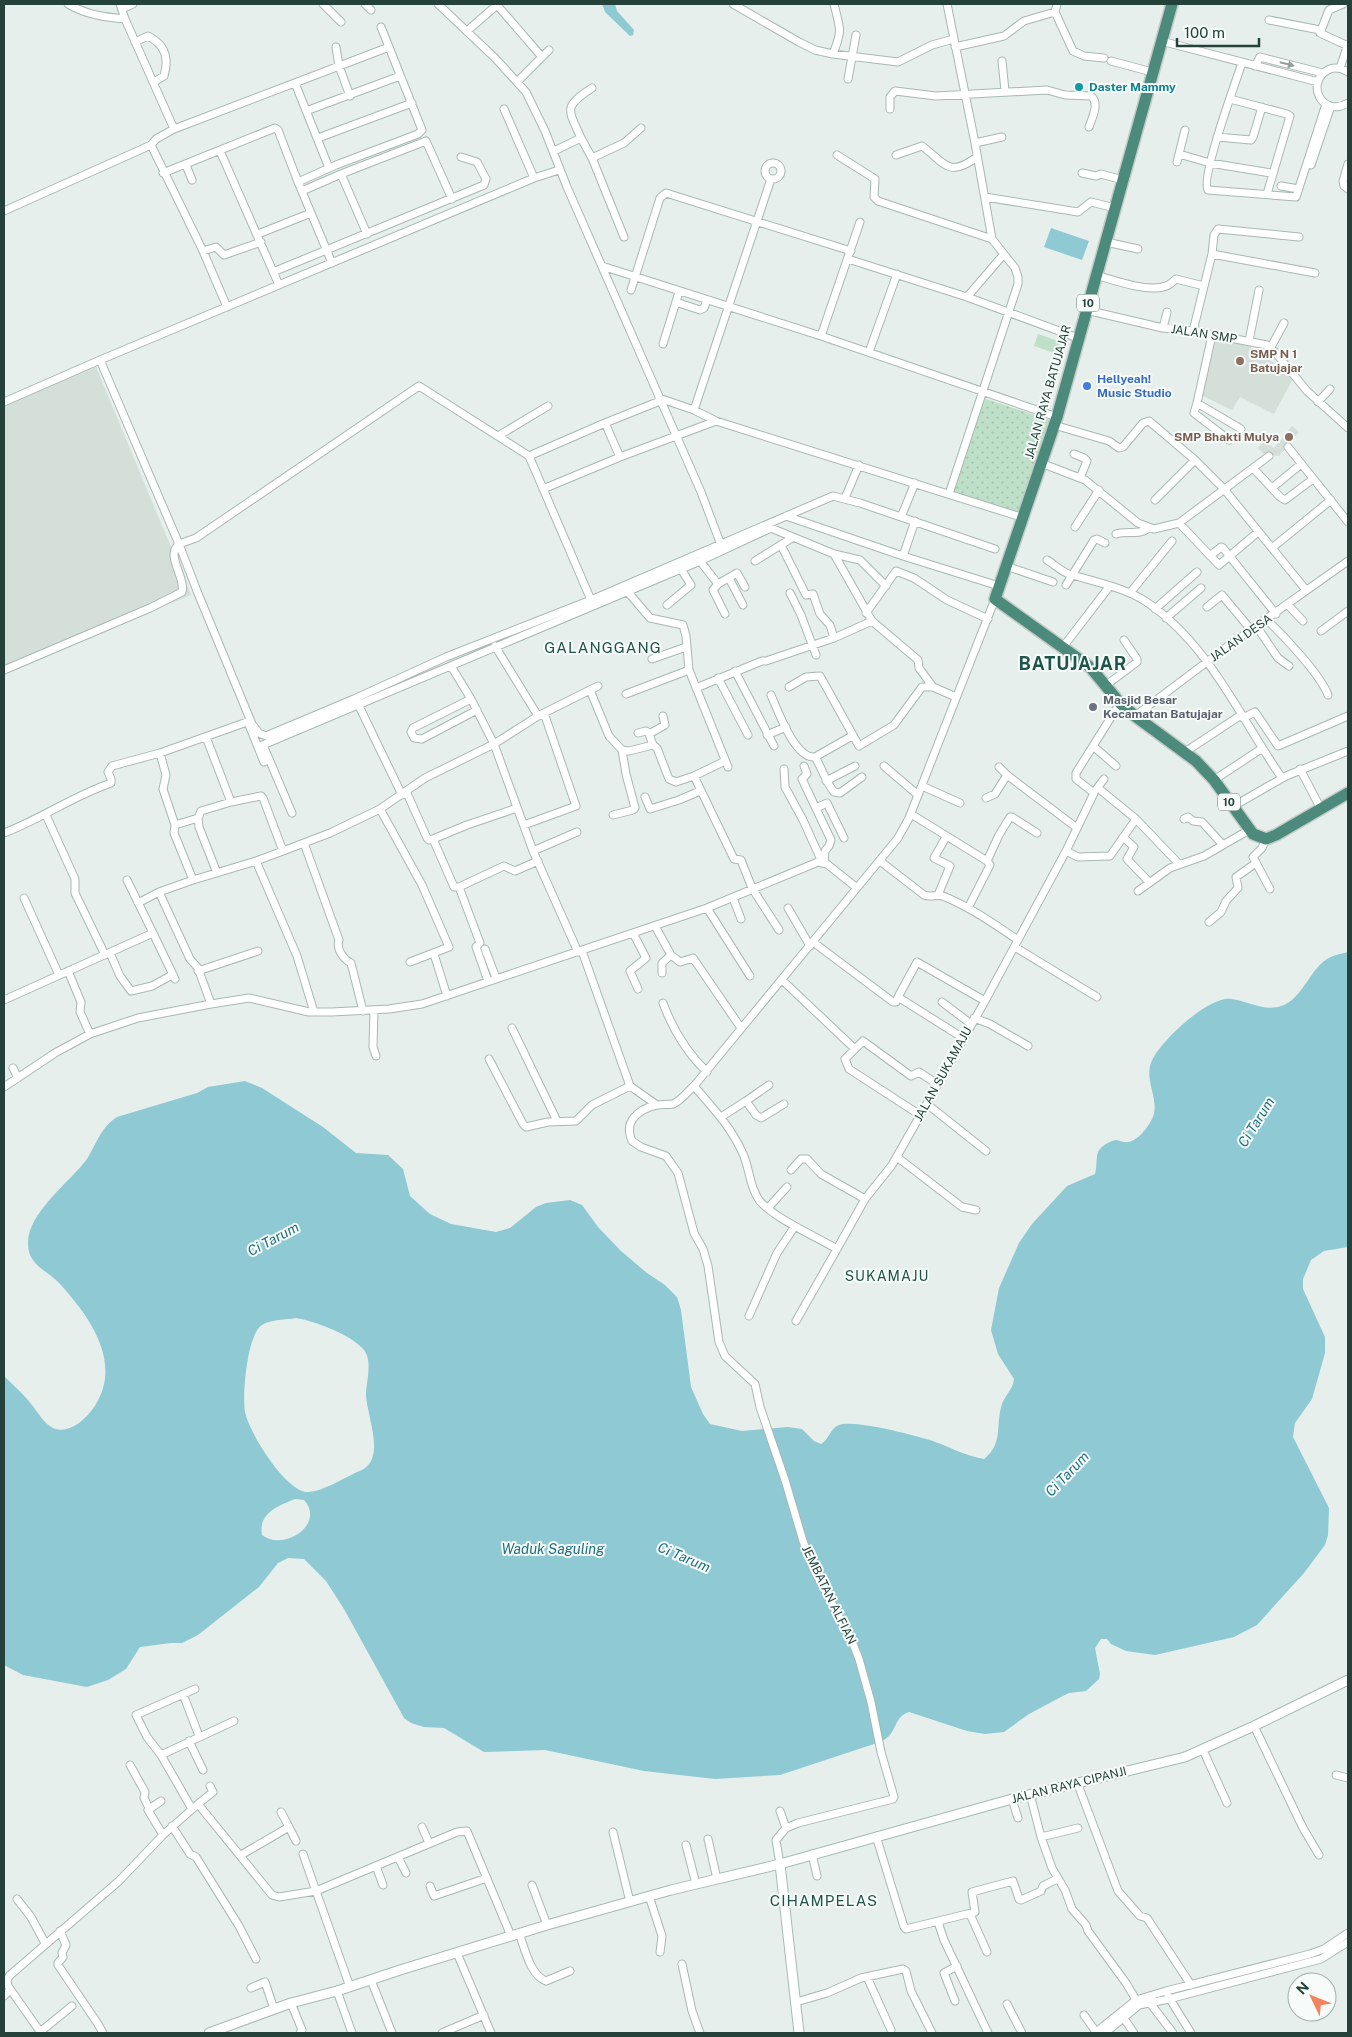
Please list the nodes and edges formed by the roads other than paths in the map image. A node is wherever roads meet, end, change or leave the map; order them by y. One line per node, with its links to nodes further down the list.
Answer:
1 (68, 4): 15 (street)
2 (133, 4): 12 (street)
3 (323, 4): 17 (street)
4 (364, 4): 13 (street)
5 (438, 4): 20 (street)
6 (735, 4): 30 (street)
7 (834, 4): 30 (street)
8 (947, 4): 22 (street)
9 (1058, 4): 14 (street)
10 (1172, 4): 23 (highway, JALAN RAYA BATUJAJAR / 10)
11 (1343, 4): 19 (street)
12 (121, 6): 15 (street)
13 (371, 10)
14 (1055, 12): 28 (street); 33 (street)
15 (126, 19): 24 (street)
16 (1269, 20): 19 (street)
17 (341, 22)
18 (381, 27): 27 (street)
19 (1320, 30): 25 (street)
20 (467, 31): 31 (street); 46 (street)
21 (856, 34): 32 (street)
22 (954, 39): 28 (street); 32 (street)
23 (1161, 41): 36 (street); 40 (highway, JALAN RAYA BATUJAJAR / 10)
24 (136, 42): 45 (street); 45 (street)
25 (1348, 45): 39 (street)
26 (336, 47): 37 (street)
27 (389, 47): 37 (street); 43 (street)
28 (956, 47): 51 (street)
29 (549, 50): 31 (street)
30 (833, 54): 32 (street)
31 (542, 57): 46 (street)
32 (853, 57): 44 (street)
33 (1104, 58)
34 (1002, 60): 50 (street)
35 (1111, 61): 40 (street)
36 (1242, 62): 38 (street); 53 (street)
37 (339, 66): 48 (street); 52 (street)
38 (1255, 66): 42 (street, one-way to 42); 47 (street)
39 (1340, 68): 41 (street); 42 (street)
40 (1152, 72): 92 (highway, JALAN RAYA BATUJAJAR / 10)
41 (1348, 72)
42 (1323, 73): 47 (street)
43 (400, 76): 52 (street); 54 (street)
44 (848, 79)
45 (154, 82): 63 (street)
46 (517, 82): 72 (street)
47 (1318, 82): 56 (street)
48 (295, 83): 60 (street); 63 (street)
49 (592, 88): 68 (street)
50 (1005, 91): 51 (street); 61 (street)
51 (966, 95): 59 (street); 69 (street)
52 (350, 96): 60 (street)
53 (1230, 99): 57 (street); 66 (street)
54 (412, 103): 67 (street); 83 (street)
55 (1348, 103): 56 (street)
56 (1329, 105): 95 (street)
57 (1262, 107): 66 (street); 87 (street)
58 (504, 109): 89 (street)
59 (890, 109)
60 (306, 111): 67 (street)
61 (1089, 127)
62 (641, 128): 78 (street)
63 (174, 129): 70 (street)
64 (1185, 130): 73 (street)
65 (1002, 137): 69 (street)
66 (1217, 137): 80 (street)
67 (318, 138): 83 (street)
68 (582, 138): 72 (street); 78 (street)
69 (975, 143): 77 (street)
70 (151, 146): 85 (street); 102 (street)
71 (220, 151): 82 (street); 93 (street); 106 (street)
72 (554, 151): 84 (street)
73 (1179, 154): 79 (street); 80 (street)
74 (837, 155): 110 (street)
75 (896, 155): 77 (street)
76 (461, 157): 100 (street)
77 (977, 157): 99 (street)
78 (592, 158): 108 (street)
79 (1177, 162)
80 (1210, 163): 87 (street); 98 (street)
81 (1348, 164): 96 (street)
82 (186, 165): 85 (street); 91 (street)
83 (329, 168): 93 (street)
84 (559, 170): 89 (street); 121 (street)
85 (163, 172): 115 (street)
86 (1082, 173): 92 (street)
87 (1271, 173): 98 (street)
88 (341, 174): 97 (street); 100 (street); 107 (street)
89 (534, 178): 120 (street)
90 (771, 179): 104 (street)
91 (192, 180)
92 (1123, 180): 101 (highway, JALAN RAYA BATUJAJAR / 10)
93 (298, 182): 97 (street)
94 (1282, 186): 95 (street)
95 (1299, 188): 98 (street)
96 (1348, 189)
97 (302, 191): 103 (street)
98 (1267, 194)
99 (985, 197): 101 (street); 110 (street)
100 (452, 199): 107 (street)
101 (1115, 208): 112 (highway, JALAN RAYA BATUJAJAR / 10)
102 (4, 211)
103 (310, 213): 106 (street); 114 (street)
104 (756, 221): 116 (street); 126 (street); 135 (street)
105 (860, 222): 116 (street)
106 (258, 234): 111 (street)
107 (367, 234): 114 (street)
108 (624, 237)
109 (1299, 237): 118 (street)
110 (992, 238): 117 (street)
111 (261, 242): 115 (street); 122 (street)
112 (1106, 242): 113 (street); 125 (highway, JALAN RAYA BATUJAJAR / 10)
113 (1138, 249)
114 (326, 250): 120 (street); 122 (street)
115 (203, 251): 136 (street)
116 (851, 251): 119 (street)
117 (1004, 254): 132 (street); 139 (street)
118 (1212, 254): 123 (street); 128 (street)
119 (848, 259): 124 (street); 144 (street)
120 (332, 263): 127 (street)
121 (602, 266): 126 (street); 153 (street)
122 (273, 272): 127 (street)
123 (1315, 273)
124 (897, 274): 132 (street); 149 (street)
125 (1096, 275): 128 (street); 137 (highway, JALAN RAYA BATUJAJAR / 10)
126 (635, 278): 129 (street); 131 (street)
127 (278, 285): 136 (street)
128 (1204, 286): 142 (street)
129 (631, 290)
130 (1259, 290): 146 (street)
131 (679, 292): 133 (street); 134 (street)
132 (967, 298): 139 (street)
133 (707, 300): 134 (street); 135 (street)
134 (676, 302): 147 (street)
135 (727, 306): 144 (street); 158 (street)
136 (227, 307): 150 (street)
137 (1086, 310): 141 (street, JALAN SMP); 145 (highway, JALAN RAYA BATUJAJAR / 10)
138 (1167, 312): 141 (street)
139 (1008, 313): 145 (street); 152 (street)
140 (1284, 324): 148 (street)
141 (1163, 328): 142 (street, JALAN SMP)
142 (1193, 331): 143 (street, JALAN SMP)
143 (1212, 335): 146 (street, JALAN SMP); 156 (street)
144 (821, 336): 149 (street)
145 (1078, 338): 160 (highway, JALAN RAYA BATUJAJAR / 10)
146 (1249, 341): 148 (street, JALAN SMP)
147 (662, 344)
148 (1271, 347): 155 (street)
149 (869, 352): 152 (street)
150 (100, 360): 154 (street); 201 (street)
151 (1330, 389): 155 (street)
152 (982, 392): 160 (street); 184 (street)
153 (660, 399): 158 (street); 161 (street); 165 (street)
154 (4, 402)
155 (1318, 402): 162 (street)
156 (1197, 403): 163 (street); 166 (street)
157 (548, 406): 164 (street)
158 (694, 410): 159 (street)
159 (716, 421): 165 (street); 175 (street)
160 (1055, 421): 172 (street); 173 (highway, JALAN RAYA BATUJAJAR / 10)
161 (605, 423): 169 (street); 171 (street)
162 (1348, 428)
163 (1241, 429)
164 (498, 436): 169 (street); 201 (street)
165 (676, 436): 171 (street); 202 (street)
166 (1230, 440)
167 (1288, 447): 174 (street)
168 (1074, 454): 177 (street)
169 (529, 456): 181 (street)
170 (1269, 456): 176 (street)
171 (620, 457): 181 (street)
172 (1195, 460): 182 (street); 186 (street)
173 (1041, 463): 177 (street); 190 (highway, JALAN RAYA BATUJAJAR / 10)
174 (1301, 464): 178 (street); 180 (street)
175 (859, 465): 179 (street); 185 (street)
176 (1253, 468): 180 (street); 182 (street)
177 (1080, 478): 183 (street)
178 (1313, 479): 180 (street); 187 (street)
179 (915, 482): 184 (street); 189 (street)
180 (1272, 488)
181 (543, 489): 233 (street)
182 (1224, 489): 193 (street); 196 (street)
183 (1099, 490): 194 (street); 195 (street)
184 (949, 494): 190 (street)
185 (845, 498): 188 (street); 189 (street)
186 (1155, 500)
187 (1331, 500): 192 (street); 204 (street)
188 (786, 516): 202 (street); 208 (street)
189 (901, 516): 191 (street)
190 (1024, 518): 214 (highway, JALAN RAYA BATUJAJAR / 10)
191 (915, 521): 205 (street); 208 (street)
192 (1348, 522)
193 (1179, 523): 195 (street); 209 (street)
194 (1075, 527)
195 (1150, 528): 197 (street)
196 (1258, 532): 204 (street); 207 (street)
197 (1116, 534)
198 (792, 538): 203 (street); 206 (street); 211 (street)
199 (1172, 541): 231 (street)
200 (1105, 543): 217 (street)
201 (179, 544): 224 (street); 233 (street)
202 (721, 545): 233 (street)
203 (781, 546): 212 (street); 250 (street)
204 (1272, 548): 228 (street)
205 (995, 549)
206 (834, 554): 222 (street); 240 (street)
207 (1230, 555): 209 (street); 209 (street); 242 (street)
208 (903, 556): 223 (street)
209 (1210, 556)
210 (1047, 560): 217 (street)
211 (700, 561): 215 (street); 220 (street)
212 (756, 561)
213 (1348, 561): 228 (street, JALAN DESA)
214 (1006, 566): 219 (street); 223 (highway, JALAN RAYA BATUJAJAR / 10)
215 (681, 569): 229 (street); 235 (street)
216 (1197, 572): 238 (street)
217 (1072, 574): 221 (street); 226 (street)
218 (729, 578): 220 (street); 225 (street); 236 (street)
219 (1053, 582)
220 (718, 584): 241 (street)
221 (1066, 585)
222 (886, 586): 240 (street); 244 (street)
223 (999, 586): 232 (highway, JALAN RAYA BATUJAJAR / 10)
224 (184, 587): 261 (street); 285 (street)
225 (745, 587)
226 (1109, 587): 231 (street); 255 (street)
227 (1201, 588): 243 (street)
228 (1306, 590): 234 (street, JALAN DESA)
229 (627, 591): 252 (street); 254 (street)
230 (790, 593): 253 (street)
231 (1130, 593): 238 (street)
232 (995, 599): 244 (street); 255 (highway, 10)
233 (591, 600)
234 (1288, 604): 242 (street, JALAN DESA); 247 (street)
235 (667, 605)
236 (743, 605)
237 (1207, 607): 248 (street)
238 (1155, 609): 243 (street)
239 (1348, 611): 249 (street)
240 (866, 613): 246 (street)
241 (726, 614)
242 (1276, 614): 245 (street, JALAN DESA)
243 (1166, 618): 258 (street)
244 (988, 619): 274 (street)
245 (1267, 620): 248 (street, JALAN DESA); 273 (street)
246 (872, 621): 250 (street); 268 (street)
247 (1303, 621)
248 (1254, 629): 258 (street, JALAN DESA); 260 (street)
249 (1321, 631)
250 (834, 638): 253 (street)
251 (1124, 640): 267 (street)
252 (495, 646): 259 (street); 279 (street)
253 (812, 646): 256 (street); 263 (street)
254 (686, 647): 257 (street); 262 (street)
255 (1063, 647): 267 (highway, 10)
256 (816, 656)
257 (652, 659)
258 (1208, 661): 281 (street, JALAN DESA); 282 (street)
259 (451, 666): 275 (street); 277 (street)
260 (1290, 666)
261 (4, 670)
262 (689, 670): 269 (street); 271 (street)
263 (735, 671): 264 (street); 291 (street)
264 (718, 678): 269 (street); 290 (street)
265 (598, 686): 270 (street)
266 (789, 686): 292 (street)
267 (1105, 686): 276 (highway, 10)
268 (934, 687): 274 (street); 292 (street)
269 (696, 688): 314 (street)
270 (590, 690): 279 (street); 300 (street)
271 (626, 694)
272 (771, 695): 286 (street)
273 (1328, 695)
274 (956, 696): 320 (street)
275 (471, 699): 278 (street); 278 (street)
276 (1120, 702): 281 (highway, 10); 298 (street)
277 (358, 704): 296 (street); 323 (street)
278 (477, 710): 294 (street)
279 (541, 714): 294 (street); 343 (street)
280 (663, 716): 289 (street)
281 (1135, 716): 303 (highway, 10)
282 (1242, 716): 284 (street); 287 (street); 303 (street)
283 (1348, 716): 284 (street)
284 (1260, 720): 287 (street)
285 (247, 722): 293 (street); 296 (street)
286 (786, 726): 291 (street); 304 (street)
287 (1249, 727): 299 (street)
288 (638, 733): 289 (street)
289 (649, 733): 295 (street)
290 (748, 735)
291 (767, 735): 297 (street)
292 (852, 736): 304 (street)
293 (206, 737): 302 (street); 328 (street)
294 (494, 744): 323 (street); 331 (street)
295 (652, 745): 300 (street); 314 (street)
296 (260, 746): 305 (street); 335 (street)
297 (774, 746)
298 (1092, 746): 309 (street); 322 (street)
299 (1262, 748): 316 (street); 318 (street)
300 (622, 750): 338 (street)
301 (1348, 751): 312 (street)
302 (160, 752): 337 (street); 342 (street)
303 (1185, 752): 318 (highway, 10)
304 (815, 757): 319 (street)
305 (264, 762)
306 (804, 766): 332 (street)
307 (855, 766): 319 (street)
308 (884, 766): 325 (street)
309 (1116, 766)
310 (999, 767): 313 (street)
311 (784, 769): 363 (street)
312 (1300, 770): 316 (street); 334 (street)
313 (1007, 775): 327 (street); 344 (street)
314 (694, 776): 321 (street)
315 (862, 778): 319 (street)
316 (1282, 778): 330 (street)
317 (1104, 779): 322 (street, JALAN SUKAMAJU)
318 (1214, 780): 330 (highway, 10)
319 (826, 781)
320 (922, 786): 325 (street); 329 (street)
321 (700, 791): 326 (street); 371 (street)
322 (1096, 791): 340 (street); 344 (street, JALAN SUKAMAJU)
323 (404, 793): 333 (street); 352 (street)
324 (1348, 793): 334 (highway)
325 (918, 795): 336 (street)
326 (645, 797)
327 (986, 798)
328 (231, 802): 339 (street); 356 (street)
329 (960, 803)
330 (1232, 807): 345 (highway, 10)
331 (517, 808): 343 (street); 352 (street)
332 (816, 808): 351 (street); 363 (street)
333 (380, 809): 354 (street); 396 (street)
334 (1321, 809): 353 (highway)
335 (292, 813)
336 (911, 814): 349 (street); 360 (street)
337 (46, 815): 347 (street); 395 (street)
338 (613, 815)
339 (198, 818): 342 (street); 366 (street)
340 (1136, 819): 350 (street); 365 (street)
341 (1184, 819): 355 (street)
342 (175, 825): 368 (street)
343 (524, 826): 357 (street)
344 (1077, 828): 358 (street, JALAN SUKAMAJU)
345 (1249, 830): 353 (highway, 10); 355 (street)
346 (576, 832): 357 (street)
347 (4, 833)
348 (1037, 833): 361 (street)
349 (946, 837): 361 (street); 376 (street)
350 (1123, 837): 358 (street); 369 (street)
351 (844, 838)
352 (433, 839): 370 (street)
353 (1266, 839): 364 (street)
354 (304, 843): 356 (street); 417 (street)
355 (1223, 845): 365 (street)
356 (283, 851): 362 (street)
357 (533, 851): 359 (street)
358 (1066, 851): 389 (street, JALAN SUKAMAJU)
359 (538, 861): 370 (street); 394 (street)
360 (880, 861): 372 (street); 376 (street)
361 (987, 861): 382 (street)
362 (256, 862): 366 (street); 418 (street)
363 (823, 862): 371 (street); 372 (street)
364 (1256, 863): 373 (street); 384 (street)
365 (1179, 864): 369 (street)
366 (217, 873): 368 (street)
367 (127, 880): 379 (street)
368 (193, 880): 375 (street)
369 (1149, 882): 374 (street)
370 (459, 887): 406 (street)
371 (752, 888): 378 (street); 386 (street)
372 (857, 888): 390 (street)
373 (1270, 889)
374 (1138, 891)
375 (159, 892): 379 (street); 400 (street)
376 (938, 895): 382 (street)
377 (24, 898): 402 (street)
378 (733, 898): 380 (street); 383 (street)
379 (138, 903): 387 (street)
380 (707, 908): 385 (street); 403 (street)
381 (788, 908): 390 (street)
382 (968, 908): 389 (street)
383 (742, 919)
384 (1209, 922)
385 (655, 926): 388 (street); 397 (street)
386 (779, 930)
387 (153, 933): 395 (street); 395 (street)
388 (633, 933): 394 (street); 407 (street)
389 (1018, 940): 391 (street, JALAN SUKAMAJU)
390 (811, 944): 405 (street); 410 (street)
391 (1015, 947): 409 (street); 412 (street, JALAN SUKAMAJU)
392 (485, 948): 404 (street)
393 (258, 951): 400 (street)
394 (580, 952): 404 (street); 434 (street)
395 (107, 954): 399 (street)
396 (434, 954): 398 (street); 408 (street)
397 (670, 956): 401 (street); 421 (street)
398 (410, 962)
399 (68, 971): 402 (street); 422 (street)
400 (198, 971): 415 (street)
401 (662, 973)
402 (59, 975): 411 (street)
403 (750, 976)
404 (496, 978): 406 (street)
405 (782, 980): 421 (street); 425 (street)
406 (488, 981): 408 (street)
407 (638, 989)
408 (447, 996): 416 (street)
409 (1097, 996)
410 (898, 997): 412 (street); 423 (street)
411 (4, 1000)
412 (985, 1001): 419 (street, JALAN SUKAMAJU)
413 (942, 1002): 419 (street)
414 (663, 1003): 429 (street)
415 (211, 1004): 418 (street); 422 (street)
416 (374, 1010): 417 (street); 426 (street)
417 (363, 1011): 418 (street)
418 (314, 1012)
419 (973, 1021): 423 (street, JALAN SUKAMAJU); 424 (street)
420 (512, 1028): 442 (street)
421 (741, 1028): 429 (street)
422 (90, 1034): 430 (street)
423 (963, 1038): 432 (street, JALAN SUKAMAJU)
424 (1028, 1046)
425 (855, 1049): 432 (street); 440 (street)
426 (376, 1056)
427 (489, 1059): 442 (street)
428 (13, 1068): 430 (street)
429 (707, 1072): 435 (street)
430 (18, 1078): 431 (street)
431 (5, 1084)
432 (937, 1084): 438 (street, JALAN SUKAMAJU)
433 (769, 1085): 436 (street)
434 (630, 1086): 439 (street); 442 (street)
435 (694, 1086): 439 (street); 441 (street)
436 (746, 1101): 437 (street); 441 (street)
437 (784, 1104)
438 (927, 1104): 440 (street, JALAN SUKAMAJU); 443 (street)
439 (657, 1105): 481 (street, JEMBATAN ALFIAN)
440 (920, 1115): 444 (street, JALAN SUKAMAJU)
441 (722, 1117): 448 (street)
442 (557, 1121)
443 (986, 1151)
444 (897, 1157): 447 (street, JALAN SUKAMAJU); 449 (street)
445 (791, 1170): 447 (street)
446 (787, 1187): 448 (street)
447 (865, 1199): 451 (street, JALAN SUKAMAJU)
448 (768, 1208): 450 (street)
449 (976, 1210)
450 (795, 1226): 451 (street); 452 (street)
451 (837, 1249): 453 (street, JALAN SUKAMAJU)
452 (749, 1316)
453 (796, 1321)
454 (1347, 1683): 458 (main road, JALAN RAYA CIPANJI)
455 (195, 1689): 456 (street)
456 (183, 1694): 459 (street); 462 (street)
457 (234, 1721): 459 (street)
458 (1254, 1726): 461 (main road, JALAN RAYA CIPANJI); 494 (street)
459 (199, 1736): 460 (street)
460 (189, 1740): 462 (street); 464 (street)
461 (1203, 1750): 467 (main road, JALAN RAYA CIPANJI); 472 (street)
462 (161, 1755): 473 (street)
463 (130, 1765): 474 (street)
464 (203, 1770)
465 (1336, 1776): 466 (street)
466 (1348, 1778)
467 (1077, 1782): 469 (main road, JALAN RAYA CIPANJI); 528 (street)
468 (210, 1786): 473 (street)
469 (1030, 1794): 470 (main road, JALAN RAYA CIPANJI); 486 (street)
470 (1012, 1799): 477 (street); 485 (main road, JALAN RAYA CIPANJI)
471 (161, 1801): 474 (street)
472 (1227, 1803)
473 (195, 1807): 478 (street); 493 (street)
474 (150, 1808): 484 (street)
475 (780, 1811): 481 (street)
476 (281, 1812): 480 (street)
477 (1018, 1818)
478 (172, 1826): 484 (street); 522 (street)
479 (422, 1826): 489 (street)
480 (289, 1827): 488 (street); 493 (street)
481 (786, 1828): 496 (street)
482 (1078, 1828): 486 (street)
483 (613, 1832): 510 (street)
484 (163, 1835): 514 (street)
485 (876, 1836): 492 (main road, JALAN RAYA CIPANJI); 512 (street)
486 (1041, 1837): 502 (street)
487 (708, 1839): 501 (street)
488 (296, 1841)
489 (429, 1843): 495 (street); 500 (street)
490 (686, 1845): 503 (street)
491 (303, 1854): 507 (street)
492 (812, 1854): 496 (main road, JALAN RAYA CIPANJI); 499 (street)
493 (241, 1855): 507 (street)
494 (1319, 1855)
495 (398, 1857): 497 (street); 498 (street)
496 (780, 1864): 501 (main road, JALAN RAYA CIPANJI); 537 (main road)
497 (376, 1866): 504 (street); 507 (street)
498 (406, 1873)
499 (817, 1876)
500 (487, 1878): 506 (street); 516 (street)
501 (717, 1879): 503 (main road, JALAN RAYA CIPANJI)
502 (1057, 1879): 511 (street); 539 (street)
503 (696, 1884): 508 (main road, JALAN RAYA CIPANJI)
504 (384, 1885)
505 (532, 1885): 513 (street)
506 (430, 1886)
507 (316, 1891): 529 (street)
508 (648, 1896): 510 (main road, JALAN RAYA CIPANJI); 519 (street)
509 (17, 1899): 518 (street)
510 (630, 1902): 513 (main road, JALAN RAYA CIPANJI)
511 (970, 1914): 512 (street); 520 (street)
512 (938, 1922): 524 (street)
513 (547, 1925): 516 (main road, JALAN RAYA CIPANJI)
514 (60, 1931): 518 (street); 550 (street)
515 (1348, 1933): 528 (street)
516 (515, 1935): 521 (main road, JALAN RAYA CIPANJI); 525 (street)
517 (1348, 1942): 535 (street)
518 (45, 1943): 531 (street)
519 (660, 1952)
520 (987, 1952)
521 (457, 1953): 527 (main road, JALAN RAYA CIPANJI); 544 (street)
522 (256, 1959)
523 (682, 1964): 557 (street)
524 (957, 1966): 536 (street); 560 (street)
525 (570, 1971)
526 (867, 1977): 537 (street); 547 (street); 559 (street)
527 (372, 1980): 529 (main road, JALAN RAYA CIPANJI); 554 (street)
528 (1191, 1985): 533 (street)
529 (350, 1987): 532 (main road, JALAN RAYA CIPANJI)
530 (251, 1988): 543 (street)
531 (10, 1990): 534 (street); 548 (street)
532 (337, 1991): 538 (main road, JALAN RAYA CIPANJI); 553 (street)
533 (1166, 1991): 535 (street); 539 (street)
534 (4, 1996)
535 (1169, 1999): 540 (street); 549 (street)
536 (955, 2001)
537 (796, 2002): 558 (main road)
538 (291, 2003): 543 (main road, JALAN RAYA CIPANJI); 552 (street)
539 (1138, 2003): 540 (street); 546 (street); 562 (street)
540 (1150, 2003): 565 (street)
541 (1007, 2004): 561 (street)
542 (72, 2006): 548 (street)
543 (274, 2009): 551 (main road, JALAN RAYA CIPANJI)
544 (484, 2015): 555 (street); 556 (street)
545 (1084, 2015): 562 (street)
546 (1123, 2017): 563 (street); 564 (street)
547 (891, 2030)
548 (41, 2032)
549 (1189, 2032)
550 (103, 2033)
551 (208, 2033)
552 (300, 2033)
553 (352, 2033)
554 (392, 2033)
555 (442, 2033)
556 (491, 2033)
557 (700, 2033)
558 (799, 2033)
559 (932, 2033)
560 (988, 2033)
561 (1022, 2033)
562 (1095, 2033)
563 (1105, 2033)
564 (1134, 2033)
565 (1173, 2033)

